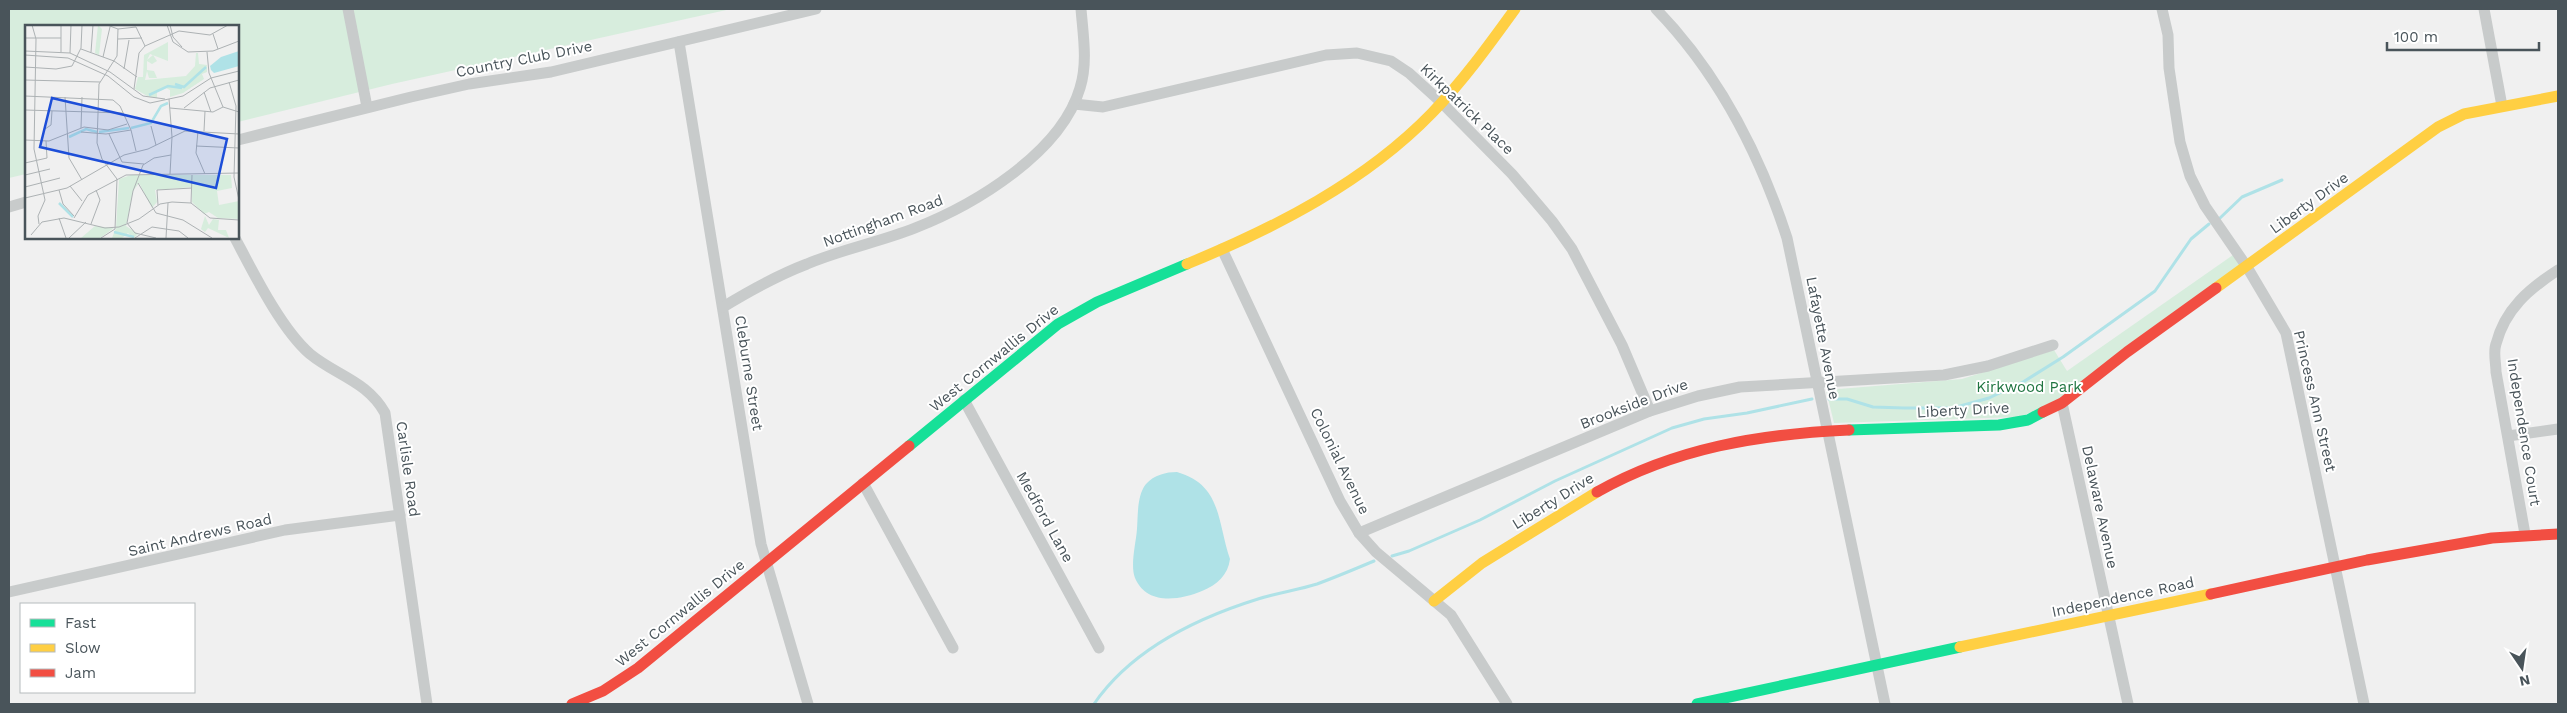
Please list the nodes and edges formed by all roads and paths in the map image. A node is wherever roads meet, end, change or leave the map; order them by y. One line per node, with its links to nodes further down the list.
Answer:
1 (348, 9): 13 (street)
2 (816, 9): 8 (street, Country Club Drive)
3 (1081, 9): 11 (street, Nottingham Road)
4 (1515, 9): 10 (street, West Cornwallis Drive)
5 (1656, 9): 23 (street, Lafayette Avenue)
6 (2162, 9): 19 (street, Princess Ann Street)
7 (2484, 9): 12 (street)
8 (679, 42): 13 (street, Country Club Drive); 21 (street, Cleburne Street)
9 (2558, 96): 12 (street, Liberty Drive)
10 (1442, 103): 11 (street, Kirkpatrick Place); 18 (street, West Cornwallis Drive); 26 (street, Kirkpatrick Place)
11 (1074, 104): 21 (street, Nottingham Road)
12 (2502, 106): 19 (street, Liberty Drive)
13 (367, 107): 14 (street, Country Club Drive)
14 (239, 140)
15 (25, 202): 16 (street)
16 (9, 207)
17 (236, 239): 31 (street, Carlisle Road)
18 (1222, 249): 24 (street, West Cornwallis Drive); 32 (street, Colonial Avenue)
19 (2246, 267): 25 (street, Liberty Drive); 36 (street, Princess Ann Street)
20 (2558, 270): 29 (street, Independence Court)
21 (723, 306): 35 (street, Cleburne Street)
22 (2053, 345): 23 (street, Brookside Drive)
23 (1817, 383): 26 (street, Brookside Drive); 28 (street, Lafayette Avenue)
24 (964, 400): 30 (street, West Cornwallis Drive); 41 (street, Medford Lane)
25 (2062, 403): 28 (street, Liberty Drive); 39 (street, Delaware Avenue)
26 (1650, 411): 32 (street, Brookside Drive)
27 (2558, 429): 29 (street)
28 (1826, 431): 38 (street, Liberty Drive); 42 (street, Lafayette Avenue)
29 (2508, 436): 33 (street, Independence Court)
30 (863, 483): 35 (street, West Cornwallis Drive); 40 (street)
31 (400, 515): 37 (street, Saint Andrews Road); 43 (street, Carlisle Road)
32 (1358, 533): 38 (street, Colonial Avenue)
33 (2525, 534): 34 (street, Independence Road); 36 (street, Independence Road)
34 (2558, 534)
35 (765, 563): 44 (street, West Cornwallis Drive); 45 (street, Cleburne Street)
36 (2336, 567): 39 (street, Independence Road); 50 (street, Princess Ann Street)
37 (9, 592)
38 (1434, 601): 46 (street, Colonial Avenue)
39 (2108, 615): 42 (street, Independence Road); 49 (street, Delaware Avenue)
40 (953, 648)
41 (1099, 648)
42 (1877, 666): 47 (street, Independence Road); 48 (street, Lafayette Avenue)
43 (427, 704)
44 (572, 704)
45 (808, 704)
46 (1507, 704)
47 (1697, 704)
48 (1885, 704)
49 (2128, 704)
50 (2364, 704)

